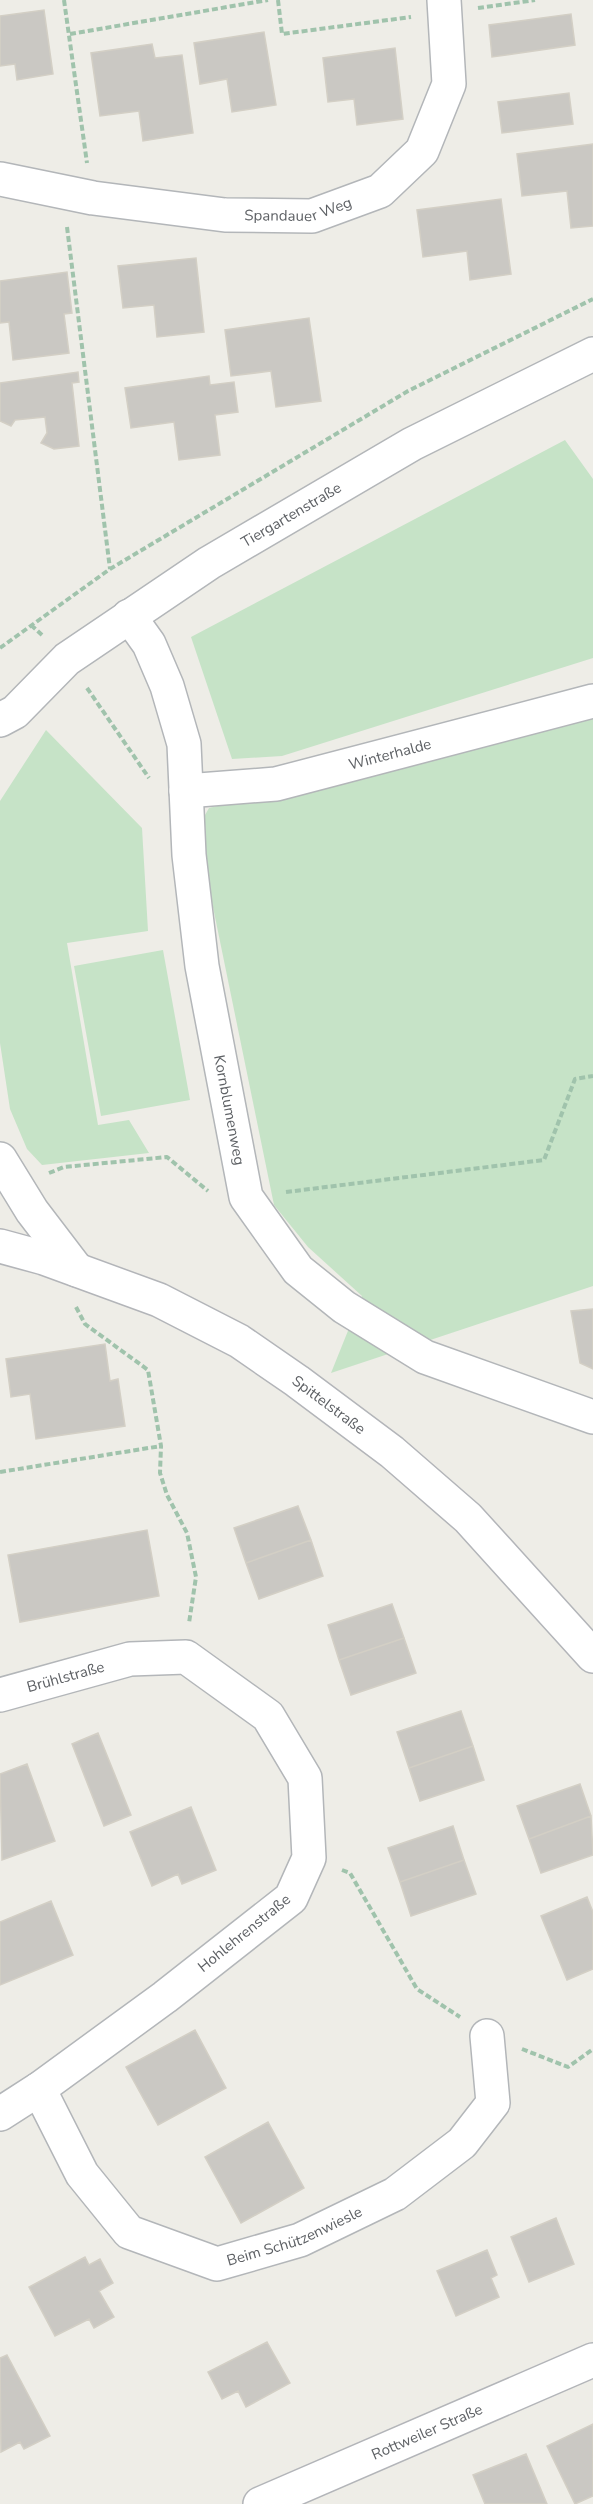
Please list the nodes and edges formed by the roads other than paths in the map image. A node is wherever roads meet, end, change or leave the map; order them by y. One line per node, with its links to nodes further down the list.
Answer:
1 (444, 6): 2 (street, Spandauer Weg)
2 (0, 179)
3 (593, 354): 4 (street, Tiergartenstraße)
4 (129, 616): 6 (street, Tiergartenstraße); 7 (street, Kornblumenweg)
5 (593, 701): 7 (street, Winterhalde)
6 (5, 724)
7 (171, 790): 11 (street, Kornblumenweg)
8 (0, 1159): 10 (street)
9 (0, 1246): 10 (street, Spittelstraße)
10 (77, 1270): 12 (street, Spittelstraße)
11 (593, 1417)
12 (593, 1656)
13 (130, 1659): 14 (street, Brühlstraße); 16 (street, Hohlehrenstraße)
14 (0, 1695)
15 (488, 2036): 16 (street, Beim Schützenwiesle)
16 (39, 2089): 17 (street, Hohlehrenstraße)
17 (0, 2114)
18 (593, 2360): 19 (street, Rottweiler Straße)
19 (260, 2504)

